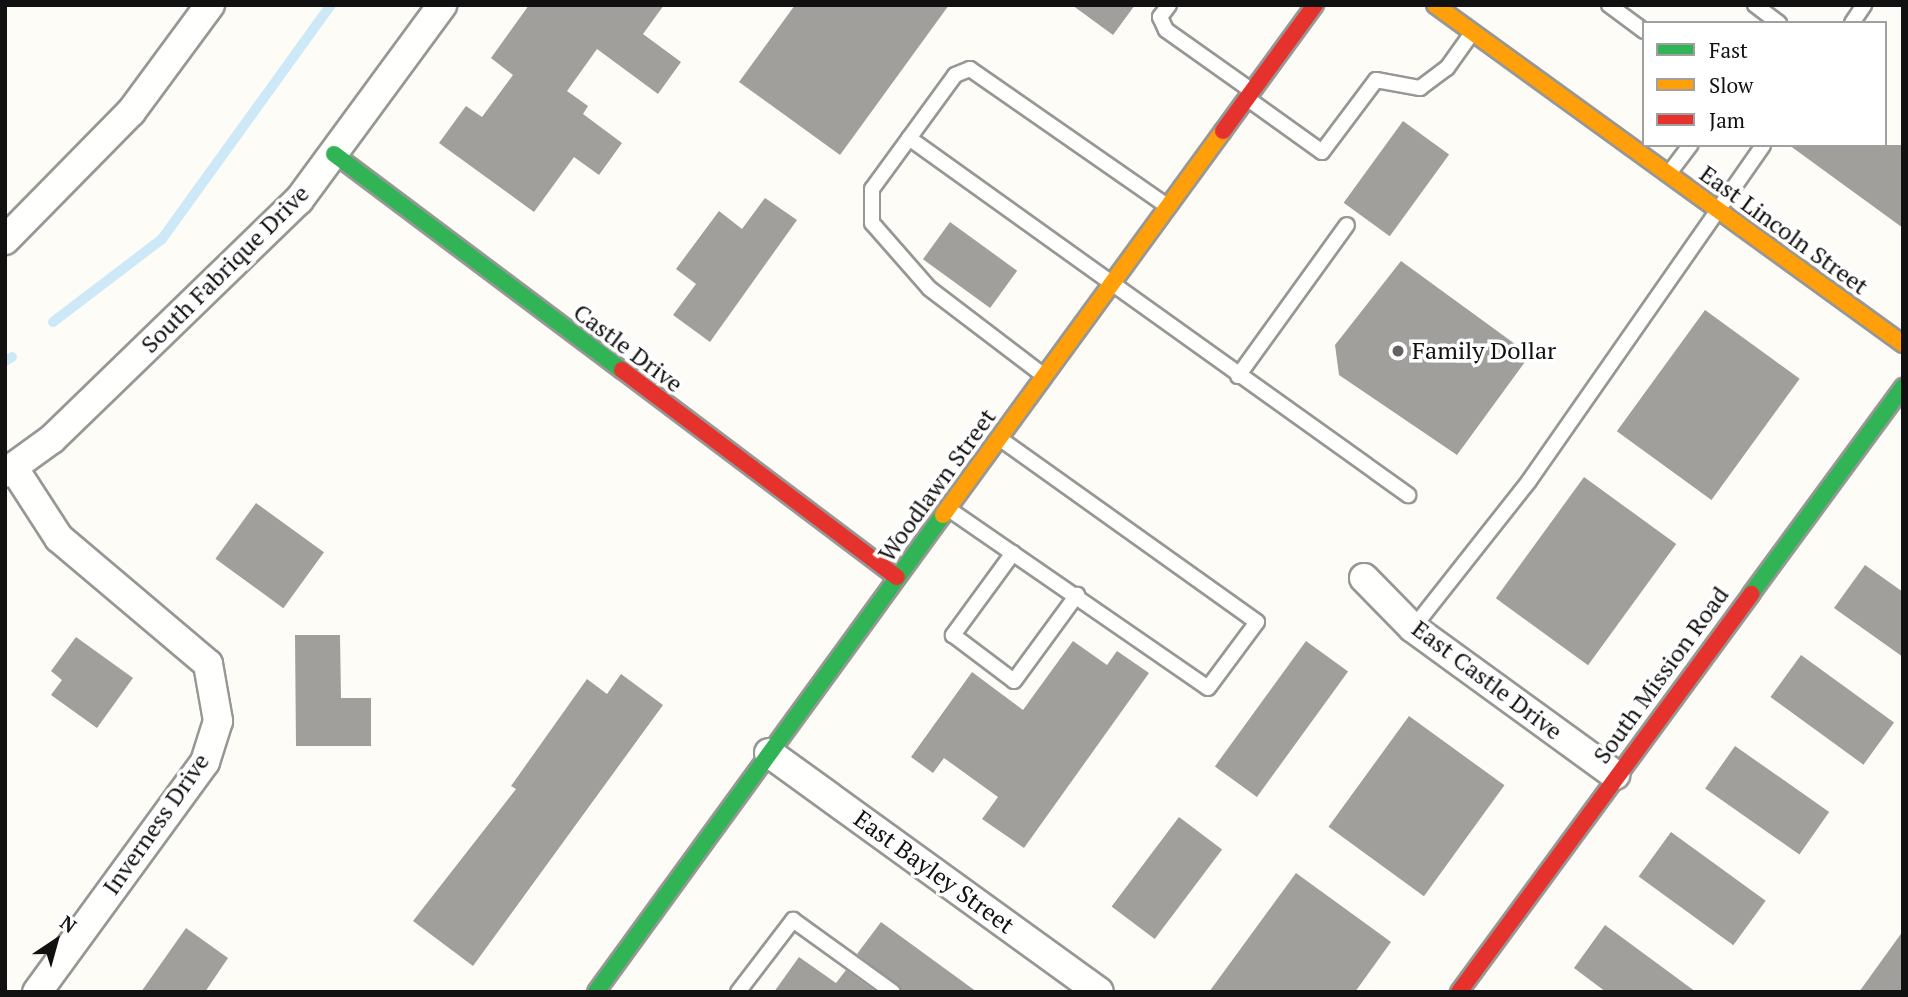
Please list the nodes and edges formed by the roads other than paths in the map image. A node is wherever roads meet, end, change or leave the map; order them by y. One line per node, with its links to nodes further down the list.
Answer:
1 (210, 5): 22 (street)
2 (442, 5): 17 (street, South Fabrique Drive)
3 (1169, 5): 13 (lane)
4 (1315, 5): 13 (street, Woodlawn Street)
5 (1435, 5): 12 (street, East Lincoln Street)
6 (1609, 5): 11 (lane)
7 (1755, 5): 9 (lane)
8 (1864, 5): 10 (lane)
9 (1776, 21)
10 (1853, 21)
11 (1642, 30)
12 (1472, 32): 13 (lane); 18 (street, East Lincoln Street)
13 (1250, 95): 19 (street, Woodlawn Street)
14 (909, 138): 19 (lane); 23 (lane); 25 (lane)
15 (1689, 147): 18 (lane)
16 (1762, 147): 20 (lane)
17 (334, 154): 29 (street, South Fabrique Drive); 33 (street, Castle Drive)
18 (1669, 174): 20 (street, East Lincoln Street)
19 (1168, 207): 23 (street, Woodlawn Street)
20 (1717, 209): 24 (street, East Lincoln Street); 36 (lane)
21 (1347, 225): 26 (lane)
22 (5, 240)
23 (1108, 284): 25 (street, Woodlawn Street); 26 (lane)
24 (1903, 344)
25 (1044, 376): 28 (street, Woodlawn Street)
26 (1238, 376): 30 (lane)
27 (1903, 387): 38 (street, South Mission Road)
28 (999, 438): 31 (street, Woodlawn Street); 35 (lane)
29 (9, 470): 40 (street, Inverness Drive)
30 (1408, 495)
31 (947, 509): 32 (lane); 33 (street, Woodlawn Street)
32 (1013, 552): 35 (lane); 35 (lane)
33 (897, 577): 37 (street, Woodlawn Street)
34 (1364, 578): 36 (street, East Castle Drive)
35 (1077, 595)
36 (1413, 628): 38 (street, East Castle Drive)
37 (769, 753): 39 (street, East Bayley Street); 41 (street, Woodlawn Street)
38 (1615, 775): 44 (street, South Mission Road)
39 (1091, 989)
40 (37, 992)
41 (596, 992)
42 (738, 992): 43 (lane)
43 (893, 992)
44 (1459, 992)

